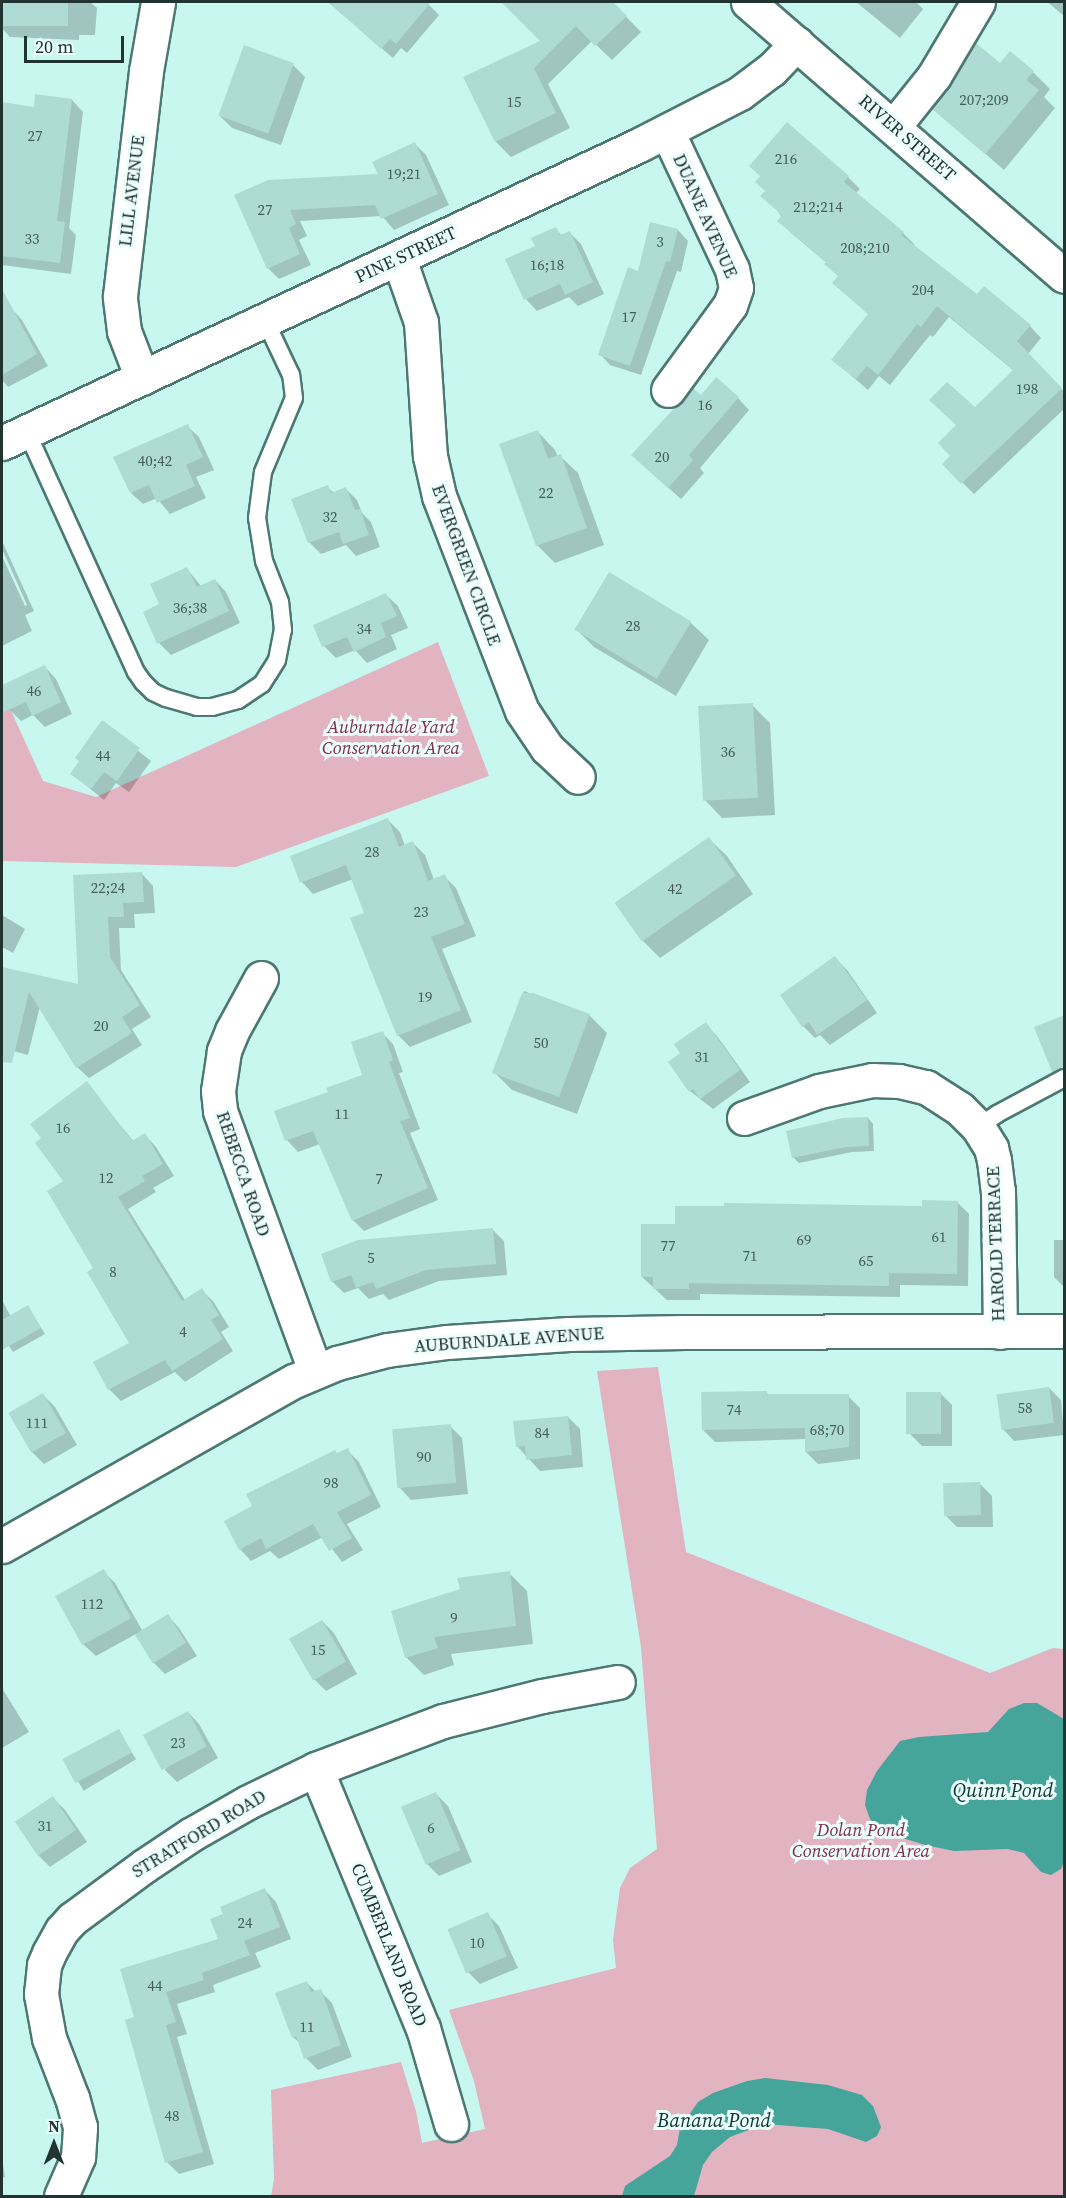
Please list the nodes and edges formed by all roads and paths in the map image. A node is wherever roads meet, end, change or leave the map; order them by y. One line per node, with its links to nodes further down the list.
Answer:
1 (158, 2): 10 (street, LILL AVENUE)
2 (748, 2): 4 (street, RIVER STREET)
3 (978, 2): 5 (street)
4 (797, 43): 5 (street, RIVER STREET); 6 (street, PINE STREET)
5 (894, 126): 8 (street, RIVER STREET)
6 (667, 131): 7 (street, PINE STREET); 11 (street, DUANE AVENUE)
7 (399, 259): 9 (street, PINE STREET); 13 (street, EVERGREEN CIRCLE)
8 (1065, 276)
9 (265, 320): 10 (street, PINE STREET); 12 (lane)
10 (142, 378): 12 (street, PINE STREET)
11 (668, 390)
12 (14, 437)
13 (578, 777)
14 (261, 978): 20 (street, REBECCA ROAD)
15 (1065, 1078): 17 (lane)
16 (744, 1118): 17 (street, HAROLD TERRACE)
17 (978, 1127): 19 (street, HAROLD TERRACE)
18 (1065, 1331): 19 (street, AUBURNDALE AVENUE)
19 (1000, 1332): 20 (street, AUBURNDALE AVENUE)
20 (315, 1371): 21 (street, AUBURNDALE AVENUE)
21 (2, 1546)
22 (618, 1682): 23 (street, STRATFORD ROAD)
23 (316, 1769): 24 (street, CUMBERLAND ROAD); 25 (street, STRATFORD ROAD)
24 (451, 2124)
25 (61, 2196)

